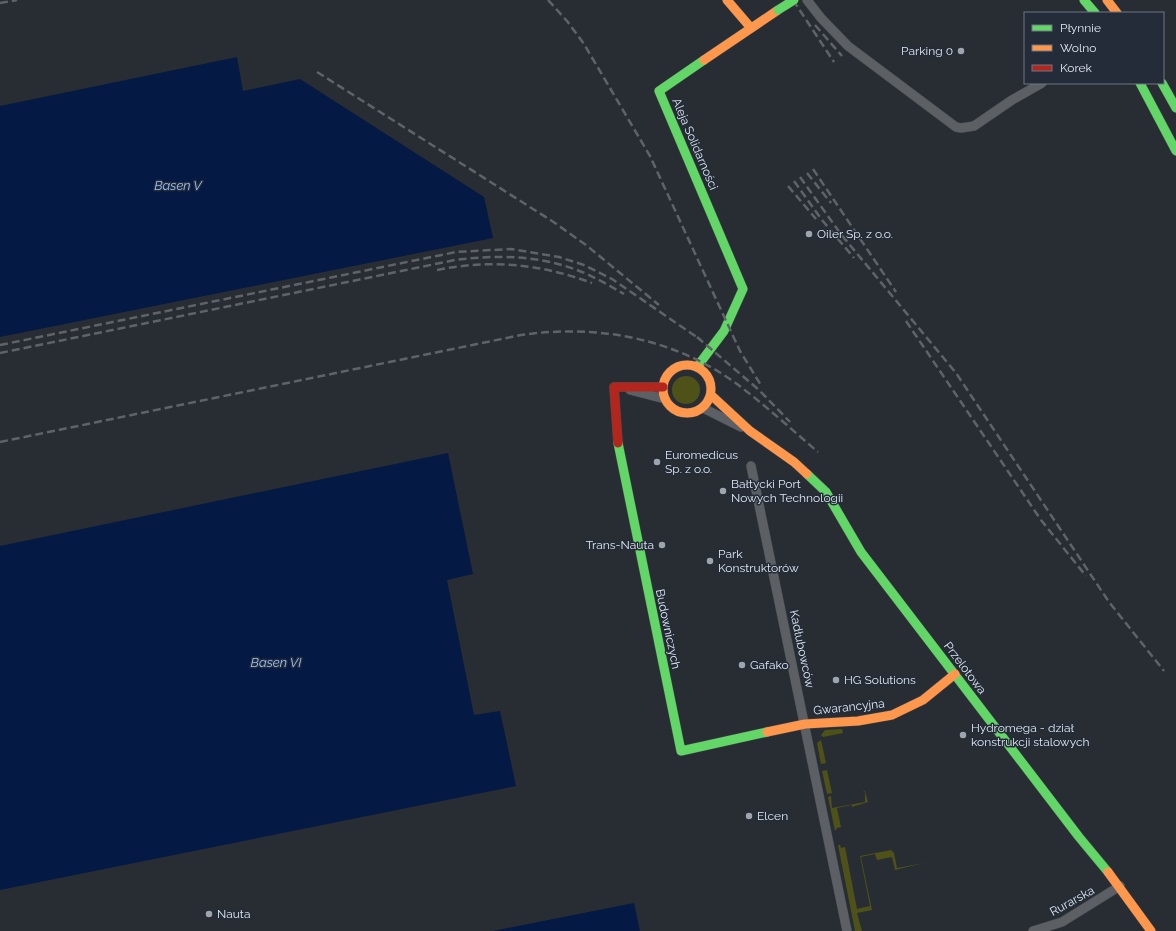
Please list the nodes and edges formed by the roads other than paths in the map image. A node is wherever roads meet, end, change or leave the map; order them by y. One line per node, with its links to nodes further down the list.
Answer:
1 (727, 0): 8 (main road)
2 (794, 0): 8 (main road, Aleja Solidarności, bridge)
3 (807, 0): 9 (street)
4 (1084, 0): 6 (main road)
5 (1107, 0): 7 (main road)
6 (1094, 12)
7 (1116, 12)
8 (751, 28): 14 (main road, Aleja Solidarności)
9 (1040, 84)
10 (1141, 84): 13 (main road)
11 (1163, 84): 12 (main road)
12 (1176, 108)
13 (1176, 151)
14 (710, 352): 15 (main road); 16 (main road)
15 (697, 367): 16 (main road); 17 (main road)
16 (706, 374): 19 (main road)
17 (663, 387): 18 (main road); 20 (main road)
18 (625, 388): 20 (street); 25 (main road, Budowniczych)
19 (711, 396): 21 (main road); 22 (main road, Przelotowa)
20 (665, 399): 21 (main road)
21 (703, 408): 22 (street, Przelotowa)
22 (750, 431): 24 (main road, Przelotowa)
23 (751, 466): 25 (street, Kadłubowców)
24 (955, 674): 25 (main road, Gwarancyjna); 26 (main road, Przelotowa)
25 (805, 724): 27 (street, Kadłubowców)
26 (1120, 886): 28 (street, Rurarska); 29 (main road, Przelotowa)
27 (847, 931)
28 (1033, 931)
29 (1151, 931)

